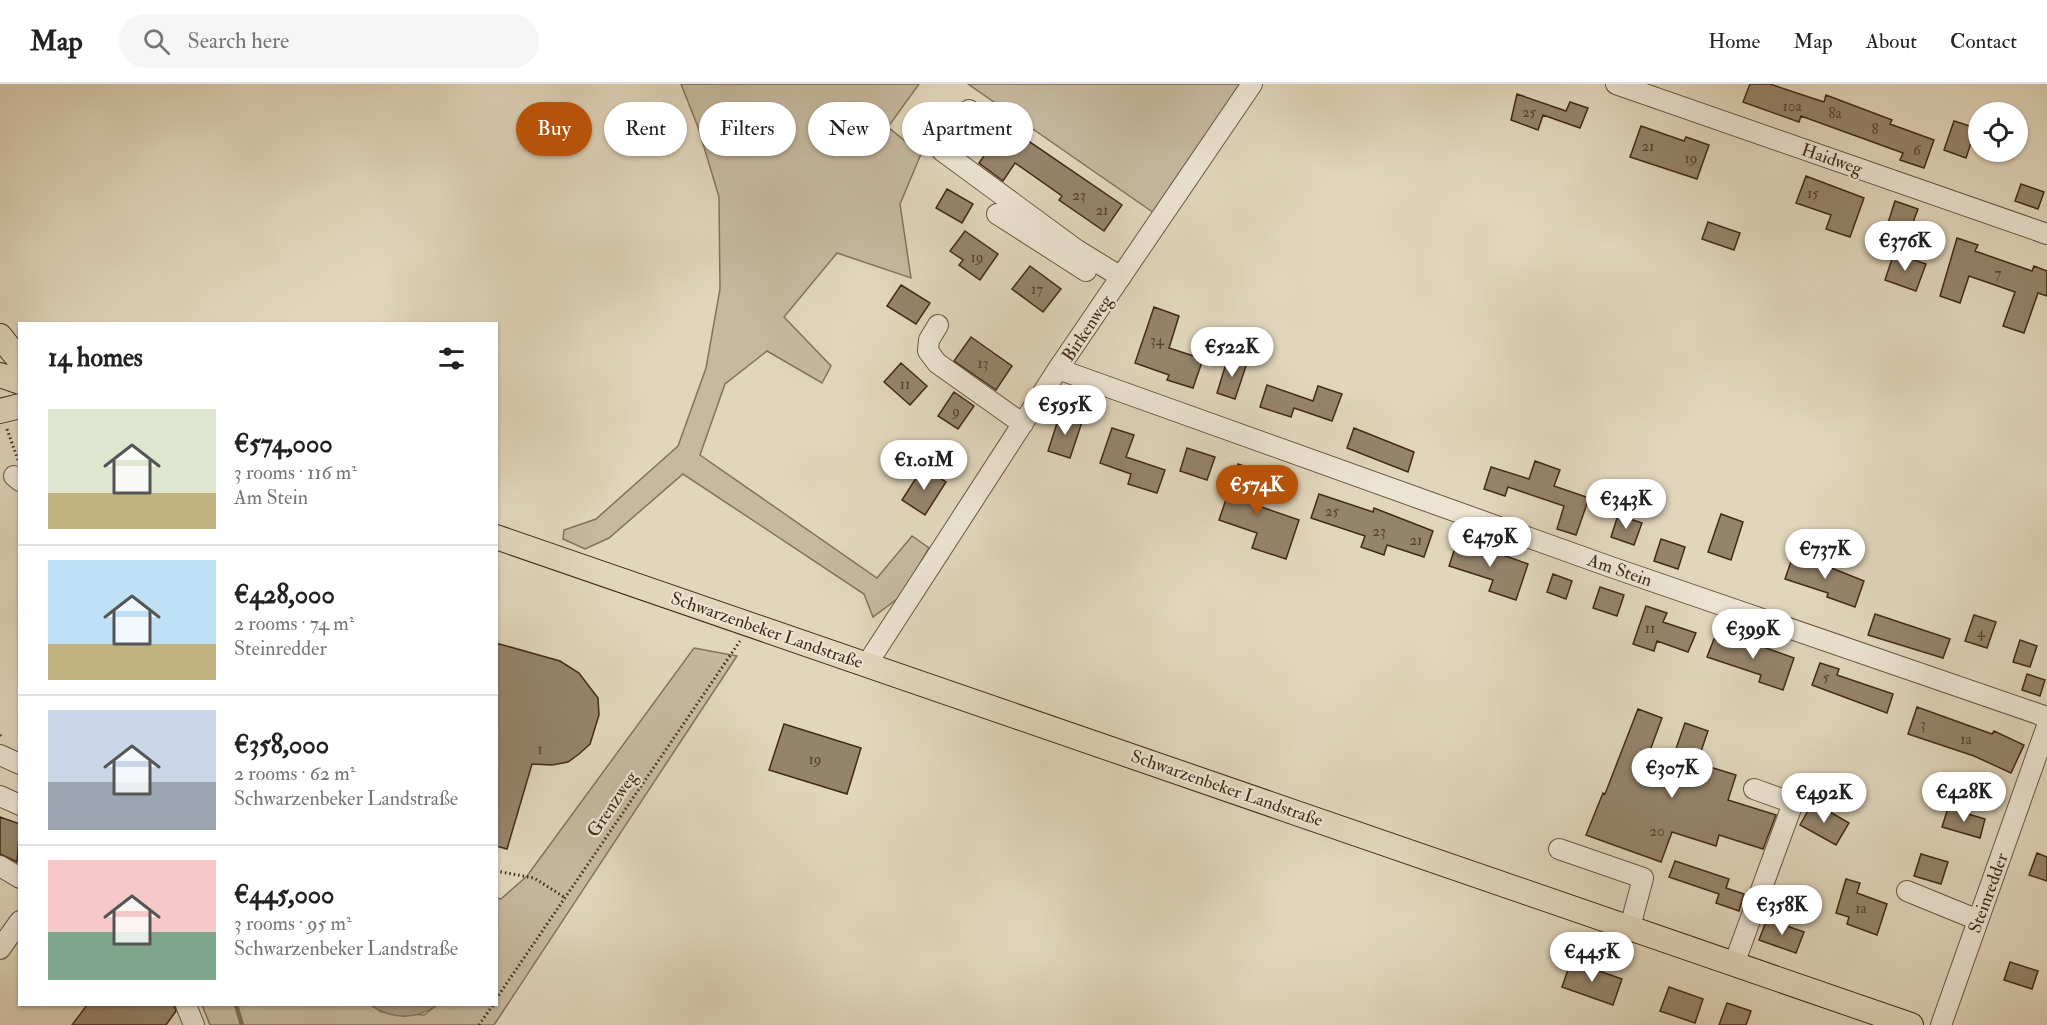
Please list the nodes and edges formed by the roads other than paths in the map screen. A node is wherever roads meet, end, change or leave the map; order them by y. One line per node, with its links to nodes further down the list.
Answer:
1 (1252, 84): 6 (street, Birkenweg)
2 (1616, 84): 5 (street, Haidweg)
3 (949, 156): 6 (street)
4 (997, 214): 6 (street)
5 (2047, 234)
6 (1117, 283): 10 (street, Birkenweg)
7 (938, 325): 15 (street)
8 (0, 336): 9 (main road)
9 (18, 358)
10 (1058, 369): 15 (street, Birkenweg); 18 (street, Am Stein)
11 (0, 375): 12 (main road)
12 (18, 381)
13 (18, 408): 14 (main road)
14 (3, 420)
15 (1023, 424): 17 (street, Birkenweg)
16 (498, 538): 17 (main road, Schwarzenbeker Landstraße)
17 (867, 664): 31 (main road, Schwarzenbeker Landstraße)
18 (2047, 717)
19 (2046, 735): 29 (street, Steinredder)
20 (0, 742): 21 (street)
21 (18, 762)
22 (1754, 789): 33 (street)
23 (0, 796): 24 (street)
24 (18, 804)
25 (1559, 849): 31 (street)
26 (0, 866): 27 (street)
27 (18, 877)
28 (1907, 891): 29 (street)
29 (1978, 920): 37 (street, Steinredder)
30 (18, 924): 32 (street)
31 (1630, 927): 33 (main road, Schwarzenbeker Landstraße)
32 (0, 949)
33 (1734, 964): 36 (main road, Schwarzenbeker Landstraße)
34 (186, 1006): 35 (street)
35 (194, 1025)
36 (1911, 1025)
37 (1941, 1025)

